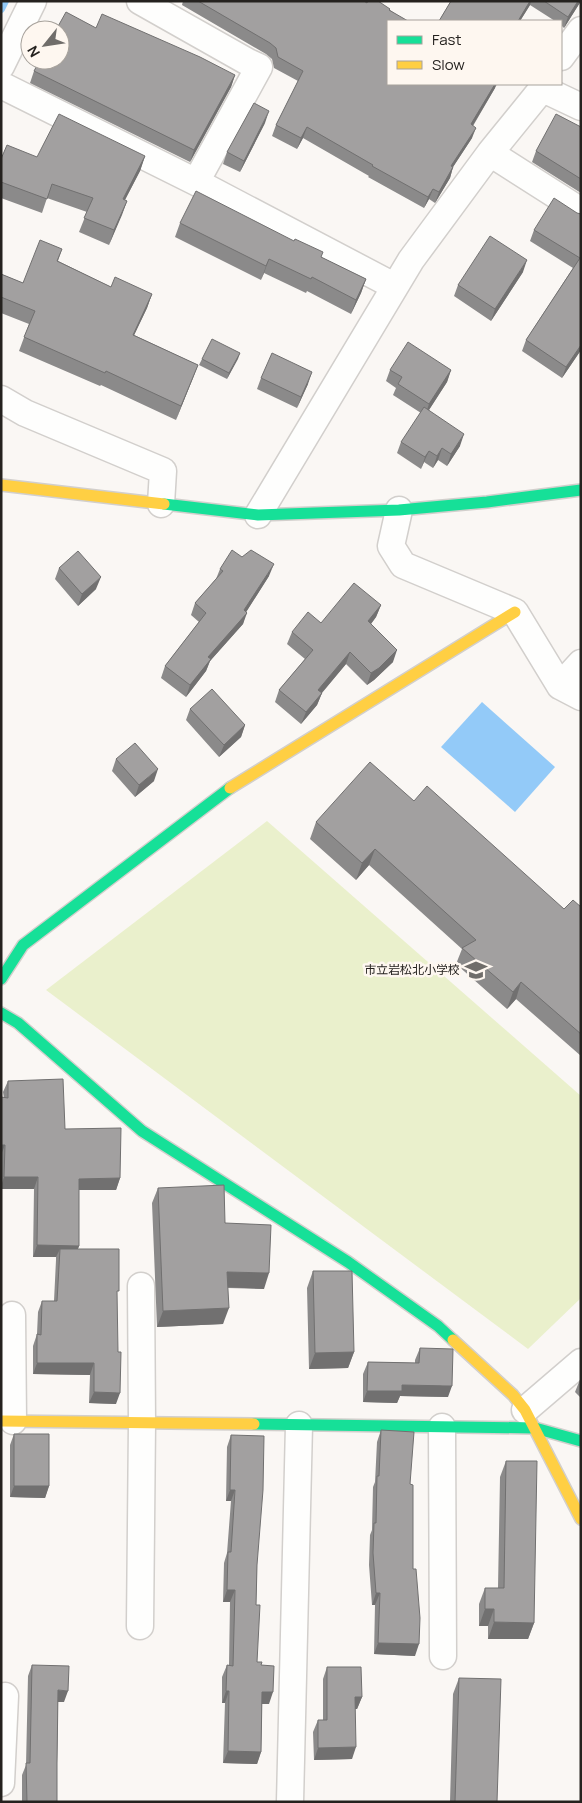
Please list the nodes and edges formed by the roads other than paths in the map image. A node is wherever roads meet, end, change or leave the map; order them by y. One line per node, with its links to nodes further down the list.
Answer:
1 (34, 1): 5 (street)
2 (140, 1): 10 (street)
3 (581, 30): 4 (street)
4 (562, 56)
5 (1, 66)
6 (1, 85): 10 (street)
7 (544, 86): 8 (street); 9 (street)
8 (581, 107)
9 (490, 153): 11 (street); 12 (street)
10 (196, 182): 12 (street)
11 (581, 211)
12 (394, 286): 18 (street)
13 (1, 399): 16 (street)
14 (1, 485): 16 (street)
15 (581, 490): 17 (street)
16 (161, 504): 18 (street)
17 (399, 510): 18 (street); 19 (street)
18 (258, 516)
19 (515, 612): 21 (street); 22 (street)
20 (581, 663): 21 (street)
21 (570, 691)
22 (1, 979)
23 (1, 1014): 27 (street)
24 (141, 1286): 29 (street)
25 (12, 1315): 28 (street)
26 (581, 1362): 27 (street)
27 (530, 1419): 31 (street); 32 (street); 33 (street)
28 (7, 1422): 29 (street)
29 (142, 1423): 30 (street); 34 (street)
30 (299, 1425): 31 (street); 38 (street)
31 (442, 1427): 35 (street)
32 (581, 1441)
33 (581, 1519)
34 (140, 1626)
35 (443, 1656)
36 (5, 1696): 37 (street)
37 (1, 1783)
38 (290, 1802)

